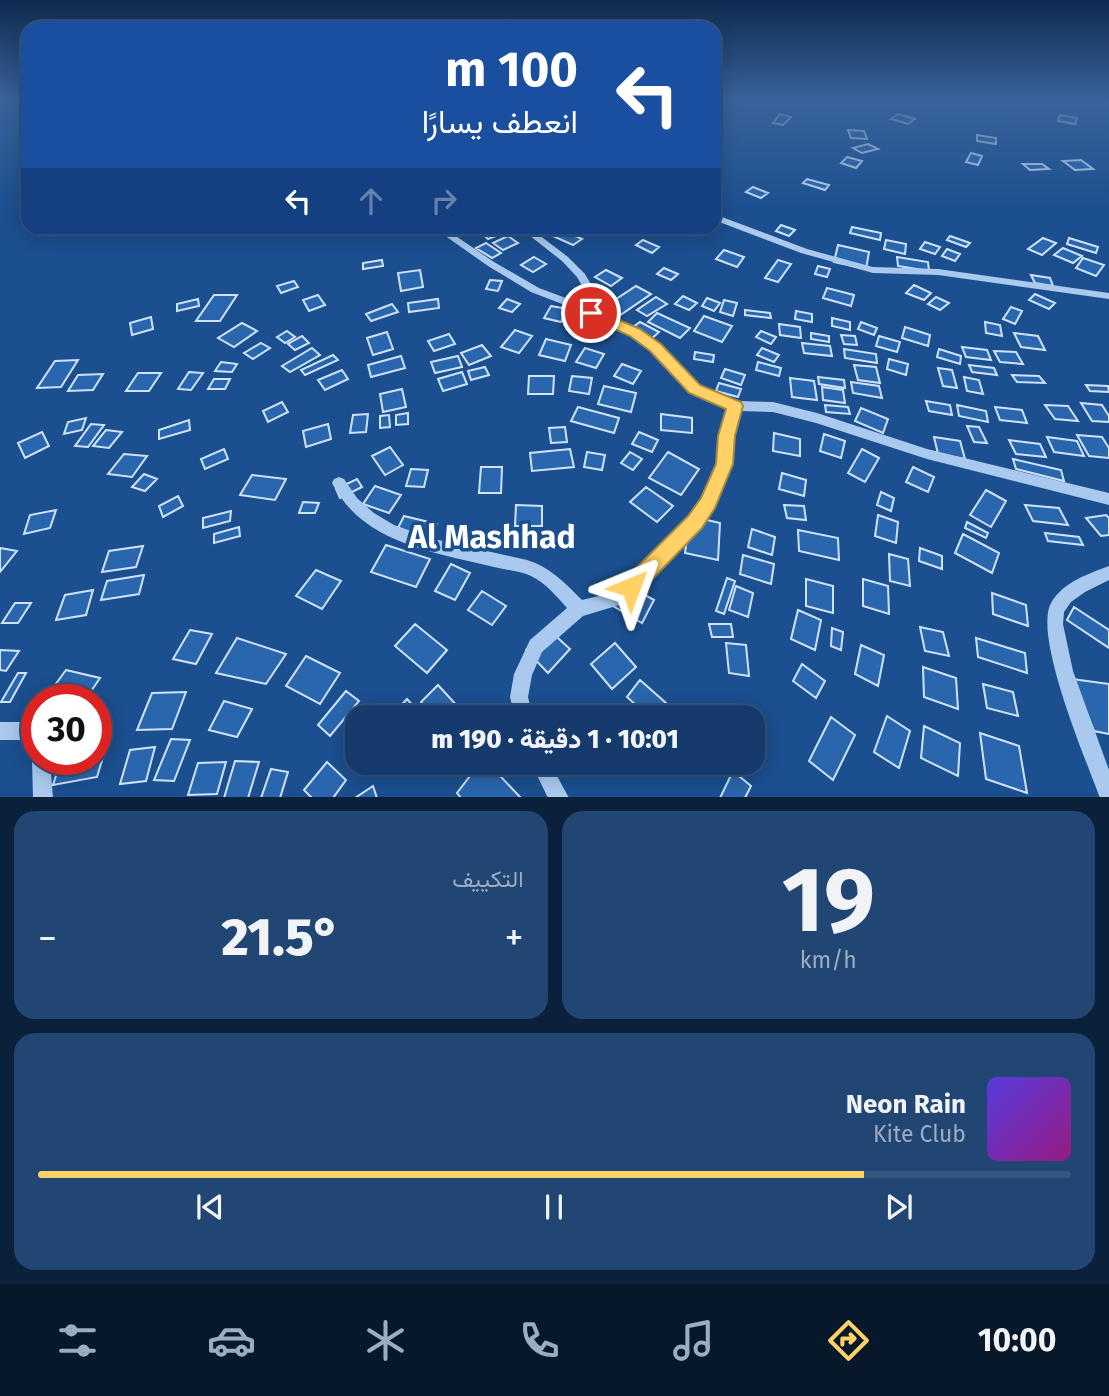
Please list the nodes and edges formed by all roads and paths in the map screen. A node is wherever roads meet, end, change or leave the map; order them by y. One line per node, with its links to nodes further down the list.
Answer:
1 (721, 220): 4 (street)
2 (449, 235): 5 (street)
3 (533, 235): 5 (street)
4 (1109, 296)
5 (605, 317): 6 (street)
6 (735, 406): 8 (street); 10 (street)
7 (339, 483): 10 (street)
8 (1109, 499)
9 (1109, 573): 14 (street)
10 (579, 609): 11 (street)
11 (521, 705)
12 (0, 731): 13 (street)
13 (21, 732)
14 (1103, 762): 17 (street)
15 (42, 775): 18 (street)
16 (547, 775): 19 (street)
17 (1109, 796)
18 (43, 797)
19 (559, 797)

